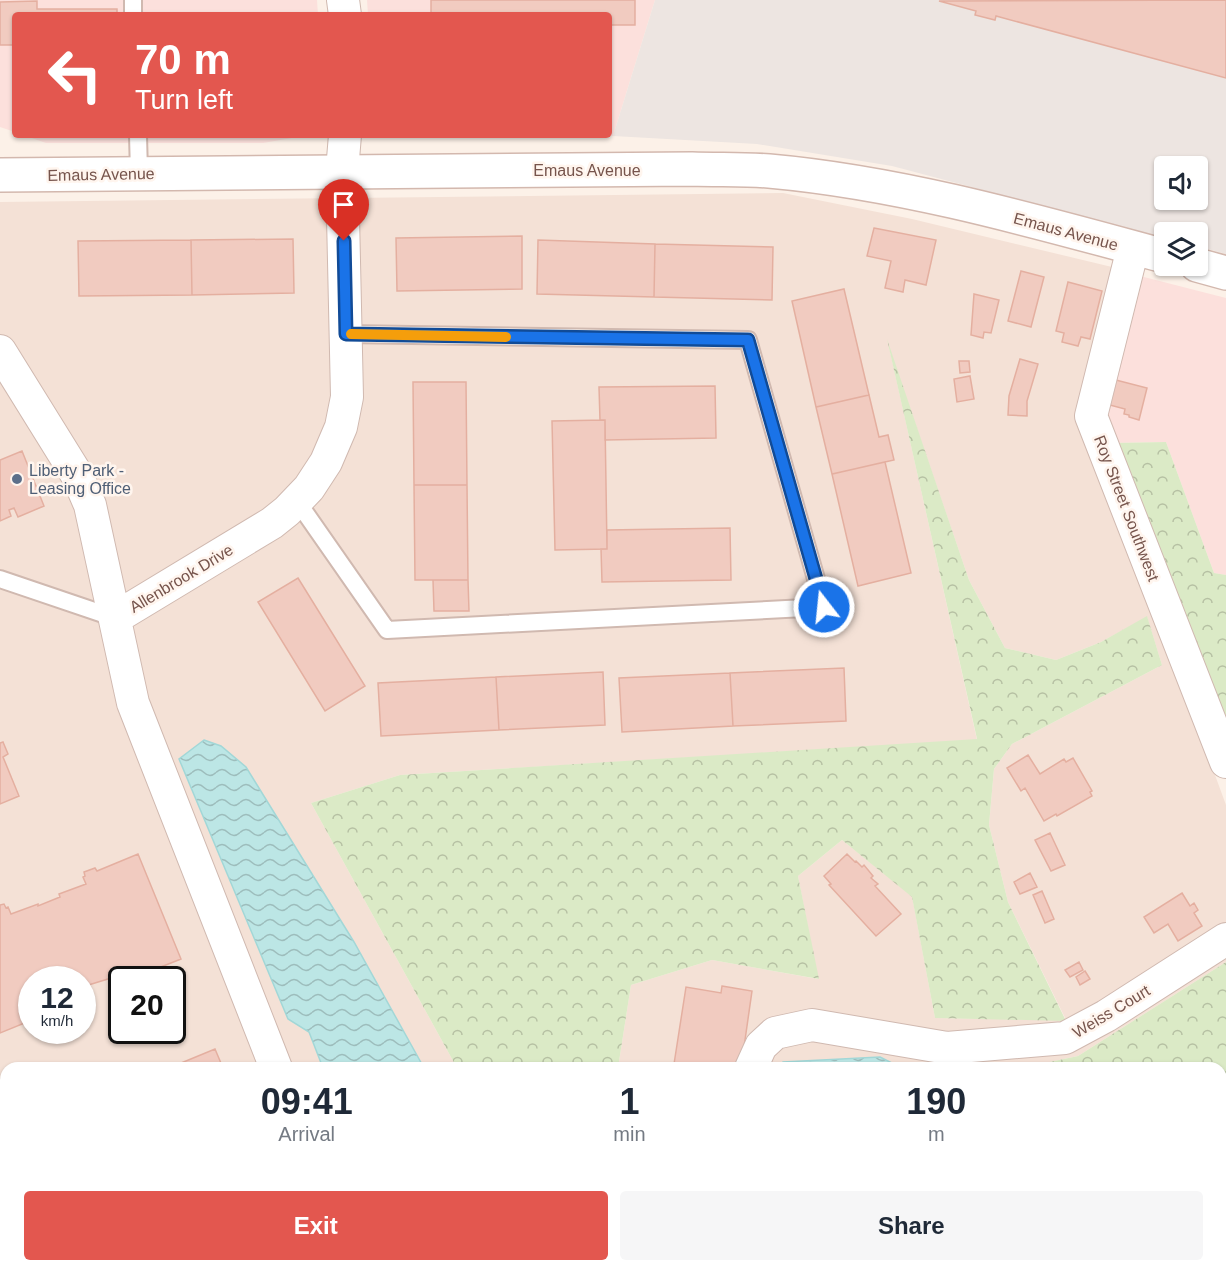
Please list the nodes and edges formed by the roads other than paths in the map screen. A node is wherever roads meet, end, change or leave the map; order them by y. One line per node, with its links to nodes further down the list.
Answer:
1 (138, 138): 4 (lane)
2 (345, 138): 3 (street, Allenbrook Drive)
3 (342, 171): 4 (main road, Emaus Avenue); 6 (main road, Emaus Avenue); 10 (street, Allenbrook Drive)
4 (139, 173): 5 (main road, Emaus Avenue)
5 (0, 175)
6 (1133, 248): 7 (main road, Emaus Avenue); 15 (street, Roy Street Southwest)
7 (1154, 253)
8 (1208, 268): 9 (main road)
9 (1226, 273)
10 (346, 334): 12 (street, Allenbrook Drive); 12 (lane)
11 (0, 351): 14 (street)
12 (297, 501): 14 (street, Allenbrook Drive)
13 (0, 579): 14 (lane)
14 (115, 618): 18 (street, Allenbrook Drive)
15 (1226, 762)
16 (1226, 939): 17 (street, Weiss Court)
17 (942, 1058): 19 (street, Weiss Court)
18 (274, 1062)
19 (754, 1062)

